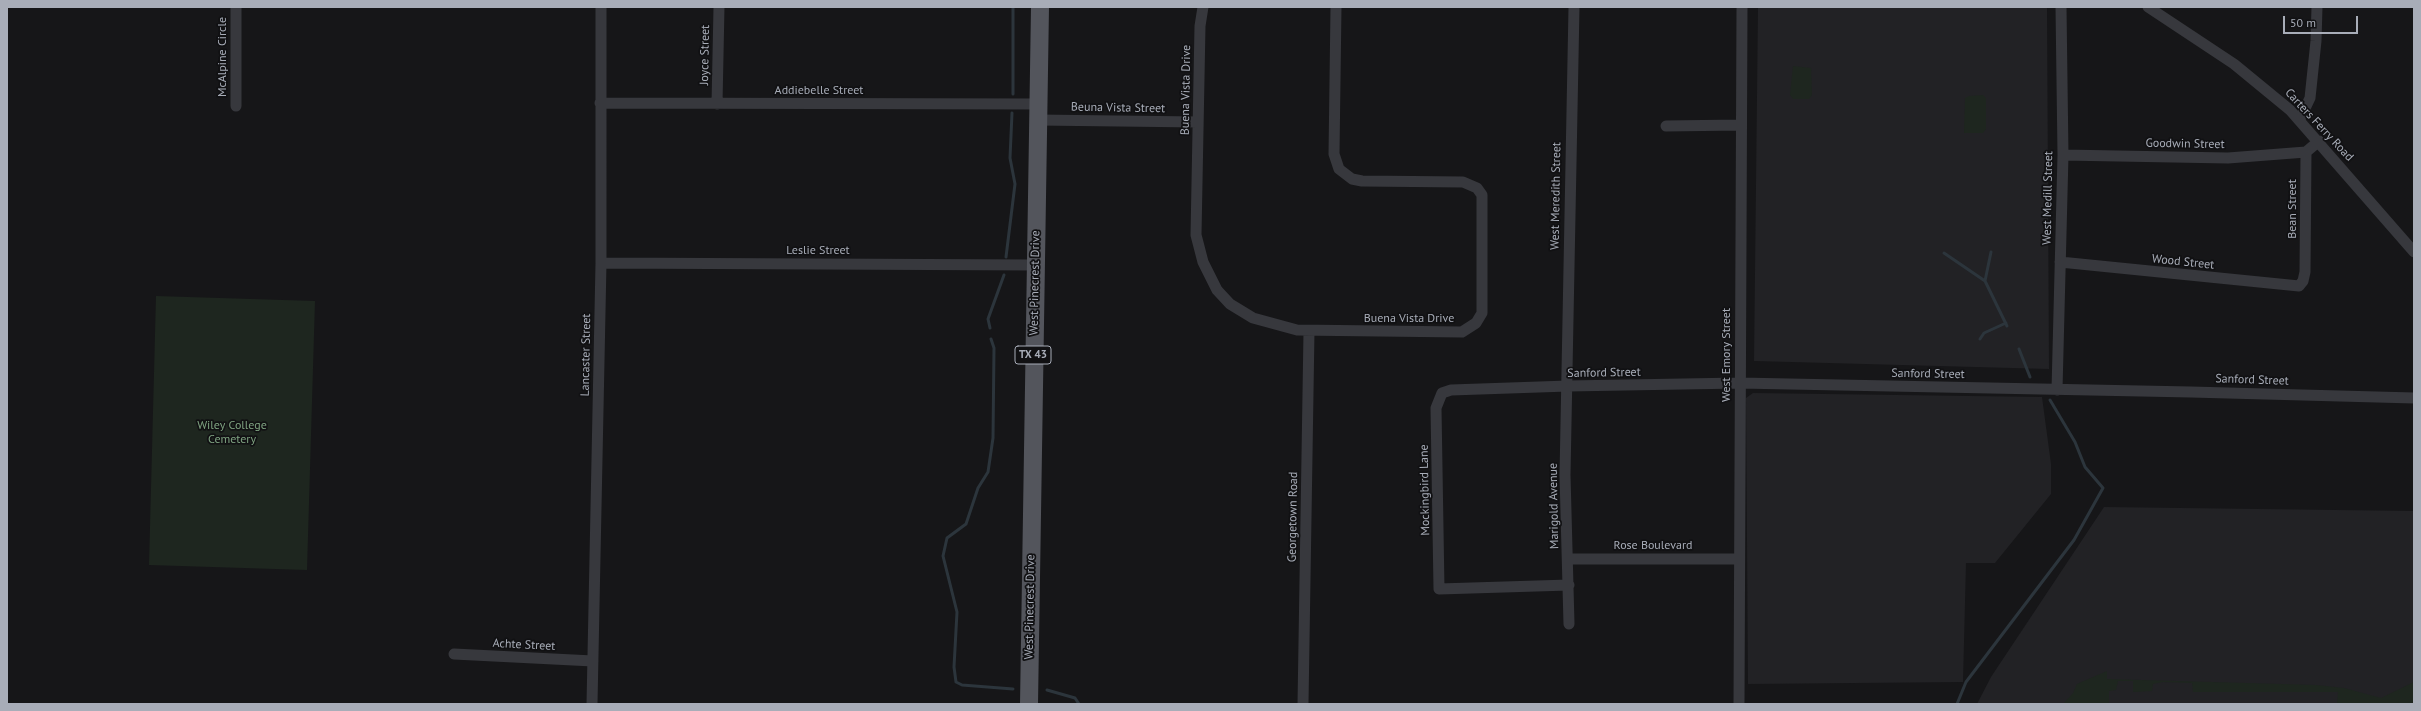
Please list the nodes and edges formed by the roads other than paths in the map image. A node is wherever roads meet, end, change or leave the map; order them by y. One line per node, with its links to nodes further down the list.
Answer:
1 (236, 7): 14 (street, McAlpine Circle)
2 (601, 7): 12 (street, Lancaster Street)
3 (719, 7): 13 (street, Joyce Street)
4 (1040, 7): 15 (main road, West Pinecrest Drive / TX 43)
5 (1203, 7): 17 (street, Buena Vista Drive)
6 (1336, 7): 28 (street, Buena Vista Drive)
7 (1574, 7): 30 (street, West Meredith Street)
8 (1742, 7): 18 (street, West Emory Street)
9 (2061, 7): 22 (street, West Medill Street)
10 (2148, 7): 16 (street, Carters Ferry Road)
11 (2317, 7): 16 (street)
12 (600, 103): 13 (street, Addiebelle Street); 25 (street, Lancaster Street)
13 (717, 104): 15 (street, Addiebelle Street)
14 (236, 106)
15 (1038, 112): 17 (street, Beuna Vista Street); 26 (main road, West Pinecrest Drive / TX 43)
16 (2300, 119): 20 (street, Carters Ferry Road)
17 (1198, 122): 28 (street, Buena Vista Drive)
18 (1740, 125): 19 (street); 29 (street, West Emory Street)
19 (1666, 126)
20 (2319, 141): 21 (street); 23 (street, Carters Ferry Road)
21 (2306, 152): 22 (street, Goodwin Street); 27 (street, Bean Street)
22 (2063, 155): 24 (street, West Medill Street)
23 (2414, 252)
24 (2060, 262): 27 (street, Wood Street); 31 (street, West Medill Street)
25 (601, 263): 26 (street, Leslie Street); 39 (street, Lancaster Street)
26 (1035, 265): 41 (main road, West Pinecrest Drive / TX 43)
27 (2302, 284)
28 (1309, 331): 42 (street, Georgetown Road)
29 (1740, 383): 30 (street, Sanford Street); 31 (street, Sanford Street); 35 (street, West Emory Street)
30 (1568, 386): 32 (street, Sanford Street); 34 (street, Marigold Avenue)
31 (2057, 390): 33 (street, Sanford Street)
32 (1442, 393): 36 (street, Mockingbird Lane)
33 (2414, 398)
34 (1568, 559): 35 (street, Rose Boulevard); 36 (street, Marigold Avenue)
35 (1739, 559): 43 (street, West Emory Street)
36 (1569, 585): 37 (street, Marigold Avenue)
37 (1569, 624)
38 (454, 654): 39 (street, Achte Street)
39 (593, 661): 40 (street, Lancaster Street)
40 (592, 704)
41 (1029, 704)
42 (1303, 704)
43 (1739, 704)

